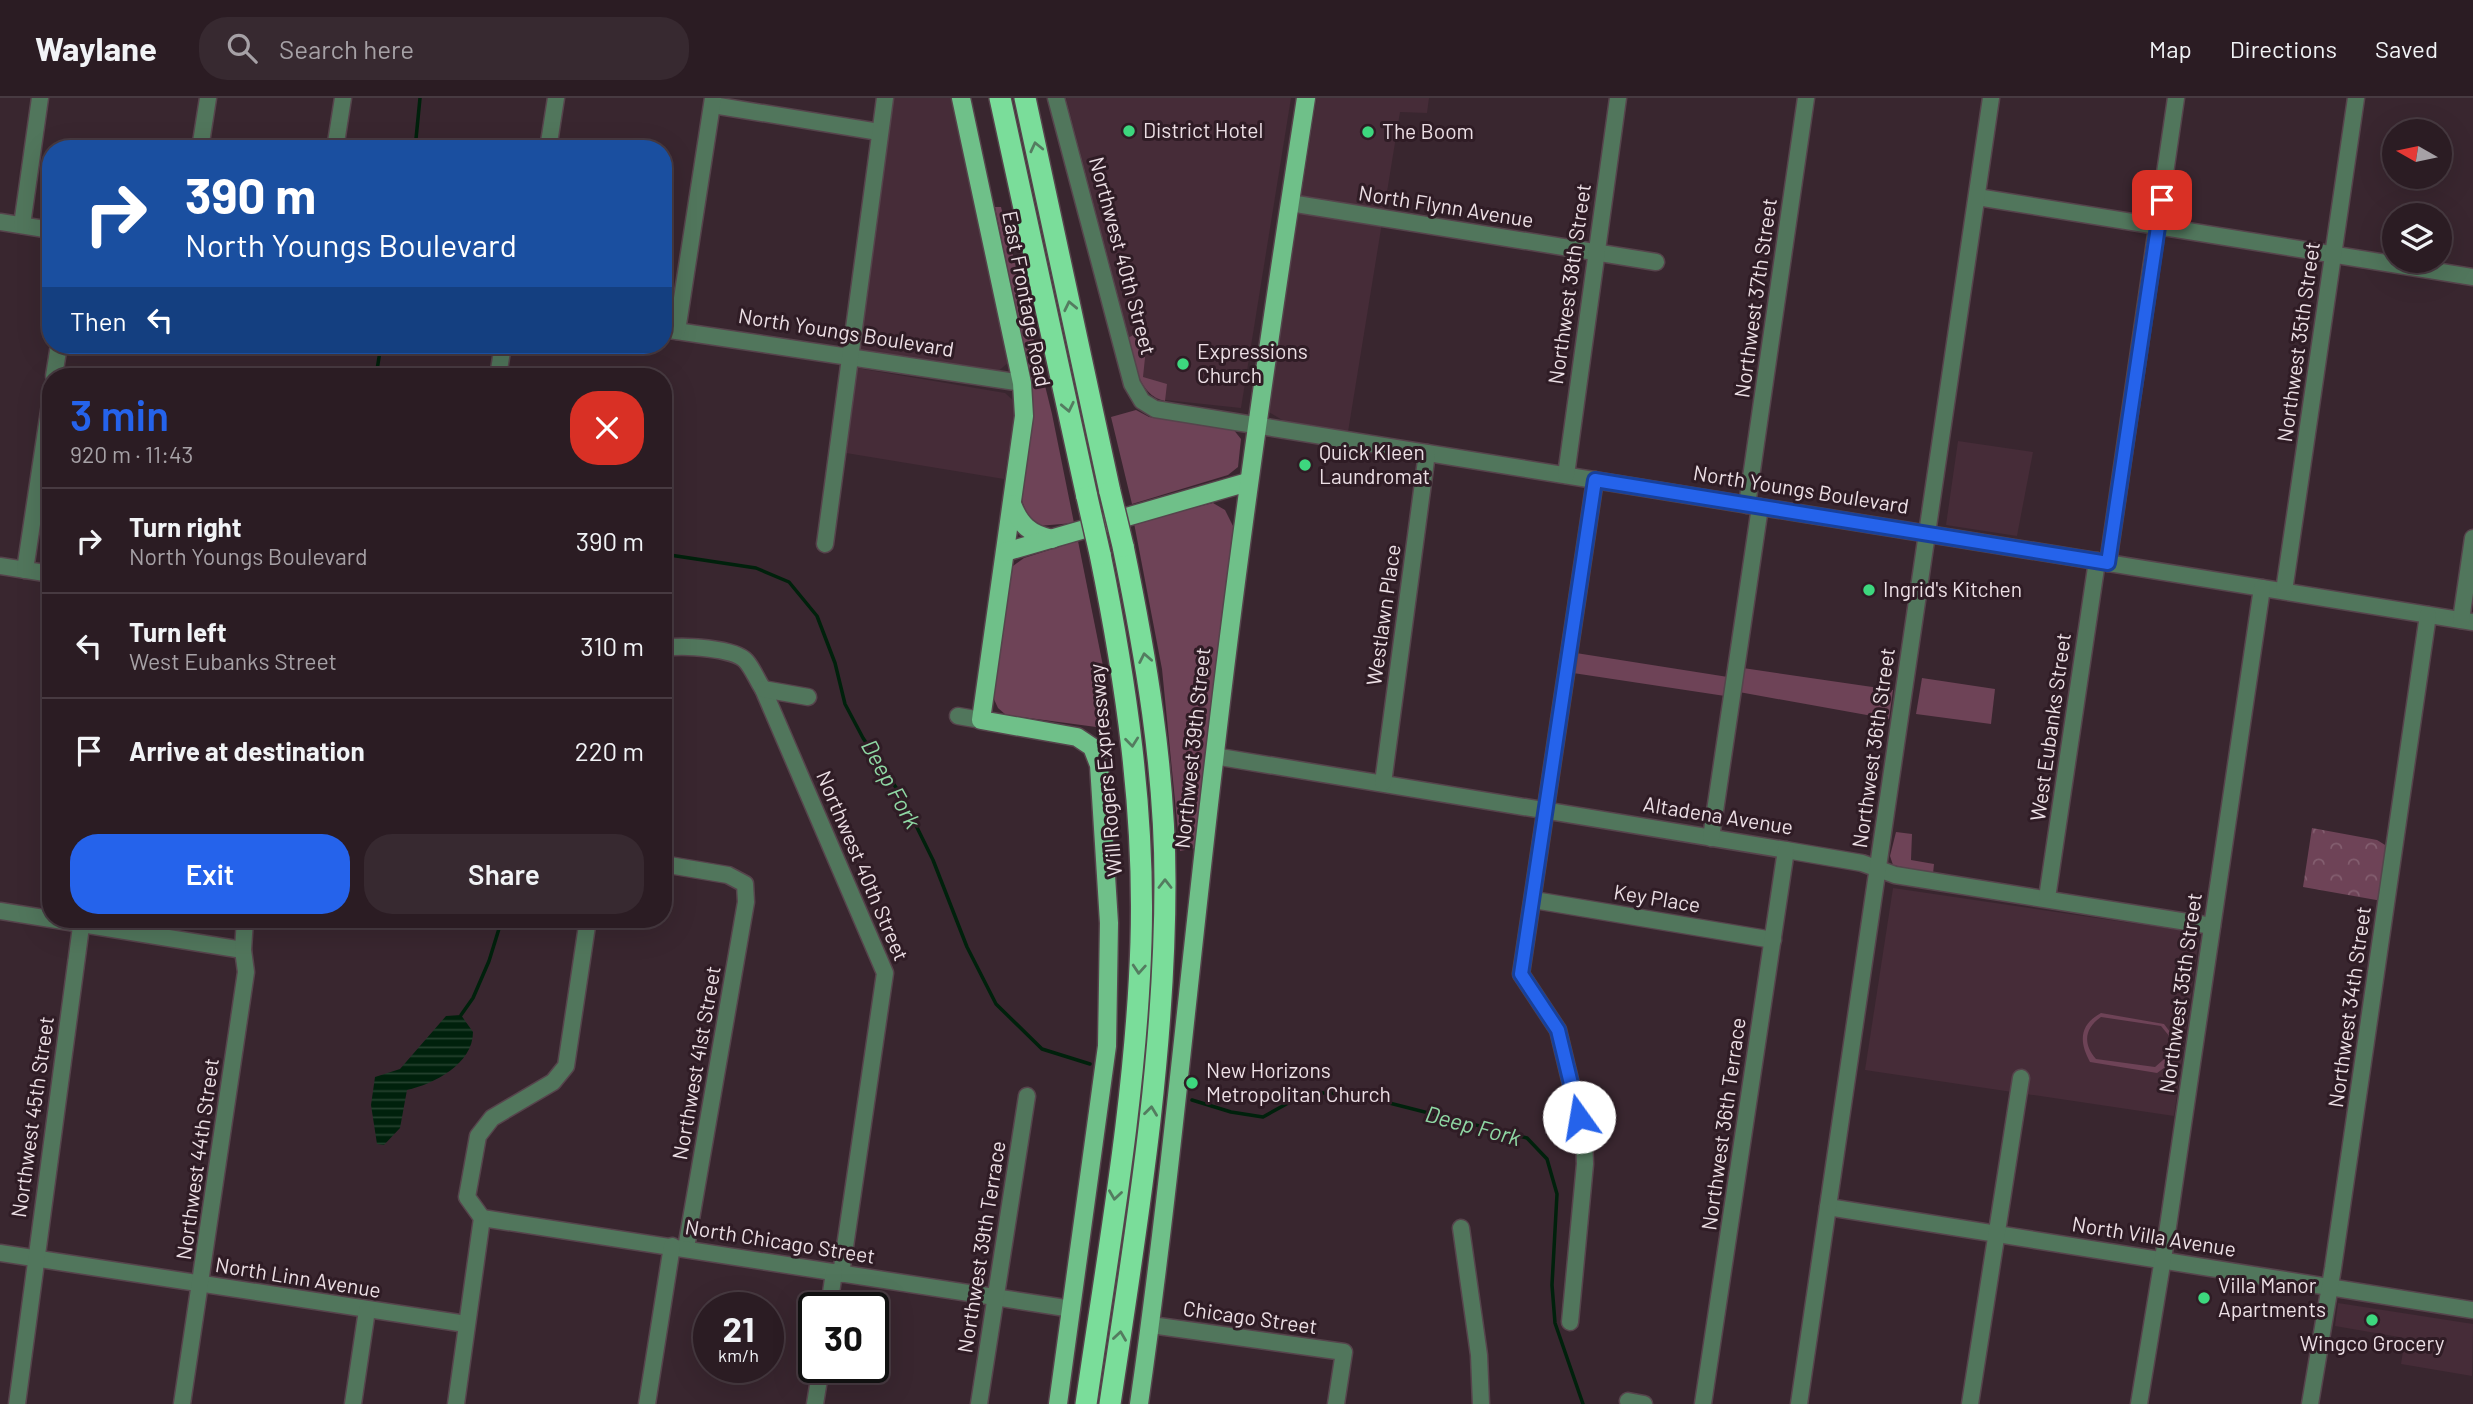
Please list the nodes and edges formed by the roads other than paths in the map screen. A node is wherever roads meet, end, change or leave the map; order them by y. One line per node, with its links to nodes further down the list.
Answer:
1 (40, 98): 26 (street)
2 (208, 98): 19 (street)
3 (342, 98): 20 (street)
4 (556, 98): 21 (street)
5 (885, 98): 18 (street)
6 (961, 98): 36 (main road, East Frontage Road)
7 (992, 98): 22 (highway)
8 (1000, 98): 22 (highway, Will Rogers Expressway)
9 (1025, 98): 113 (highway, one-way to 9, bridge)
10 (1056, 98): 37 (street, Northwest 40th Street)
11 (1306, 98): 24 (main road, Northwest 39th Street)
12 (1618, 98): 29 (street, Northwest 38th Street)
13 (1805, 98): 45 (street, Northwest 37th Street)
14 (1991, 98): 23 (street, Northwest 36th Street)
15 (2176, 98): 27 (street, West Eubanks Street)
16 (2356, 98): 30 (street, Northwest 35th Street)
17 (713, 102): 18 (street); 33 (street)
18 (879, 132): 35 (street)
19 (201, 140)
20 (336, 140)
21 (549, 140)
22 (1012, 148): 112 (highway, Will Rogers Expressway, one-way to 112, bridge)
23 (1977, 197): 27 (street); 46 (street, Northwest 36th Street)
24 (1290, 203): 29 (street, North Flynn Avenue); 38 (main road, Northwest 39th Street)
25 (0, 222): 26 (street)
26 (22, 225): 28 (street)
27 (2158, 226): 30 (street); 51 (street, West Eubanks Street)
28 (42, 228)
29 (1595, 253): 31 (street, North Flynn Avenue); 41 (street, Northwest 38th Street)
30 (2333, 254): 32 (street); 56 (street, Northwest 35th Street)
31 (1656, 262)
32 (2473, 276)
33 (672, 319)
34 (672, 330): 35 (street, North Youngs Boulevard)
35 (850, 356): 36 (street, North Youngs Boulevard); 49 (street)
36 (1022, 383): 44 (main road, East Frontage Road)
37 (1163, 410): 38 (street, North Youngs Boulevard)
38 (1255, 424): 39 (street, North Youngs Boulevard); 43 (main road, Northwest 39th Street)
39 (1427, 453): 41 (street, North Youngs Boulevard); 65 (street, Westlawn Place)
40 (42, 458): 53 (street)
41 (1566, 475): 42 (street, North Youngs Boulevard)
42 (1595, 480): 45 (street, North Youngs Boulevard); 66 (street)
43 (1248, 482): 48 (main road); 64 (main road, Northwest 39th Street)
44 (1012, 504): 48 (main road); 50 (main road, East Frontage Road)
45 (1754, 506): 46 (street, North Youngs Boulevard); 67 (street, Northwest 37th Street)
46 (1927, 535): 51 (street, North Youngs Boulevard); 70 (street, Northwest 36th Street)
47 (2473, 538): 58 (street)
48 (1052, 539): 50 (main road)
49 (825, 544)
50 (1005, 552): 63 (main road)
51 (2103, 562): 55 (street, North Youngs Boulevard); 71 (street, West Eubanks Street)
52 (0, 566): 53 (street)
53 (25, 570): 54 (street)
54 (42, 573)
55 (2262, 588): 56 (street, North Youngs Boulevard); 75 (street, Northwest 35th Street)
56 (2284, 591): 57 (street, North Youngs Boulevard)
57 (2428, 615): 58 (street, North Youngs Boulevard); 94 (street, Northwest 34th Street)
58 (2467, 621)
59 (672, 648): 60 (street)
60 (763, 689): 61 (street); 92 (street, Northwest 40th Street)
61 (808, 698)
62 (958, 716): 63 (street)
63 (981, 720): 97 (main road)
64 (1214, 756): 65 (street, Altadena Avenue); 102 (main road, Northwest 39th Street)
65 (1383, 783): 66 (street, Altadena Avenue)
66 (1545, 810): 67 (street, Altadena Avenue); 72 (street)
67 (1711, 838): 68 (street, Altadena Avenue)
68 (1786, 850): 70 (street, Altadena Avenue); 80 (street, Northwest 36th Terrace)
69 (672, 866): 88 (street, Northwest 41st Street)
70 (1878, 869): 71 (street, Altadena Avenue); 84 (street, Northwest 36th Street)
71 (2047, 898): 75 (street, Altadena Avenue)
72 (1534, 900): 80 (street, Key Place); 100 (street)
73 (0, 911): 74 (street)
74 (42, 917)
75 (2212, 926): 91 (street, Northwest 35th Street)
76 (80, 928): 90 (street, Northwest 45th Street)
77 (116, 928): 81 (street)
78 (244, 928): 81 (street, Northwest 44th Street)
79 (587, 928): 85 (street)
80 (1773, 940): 117 (street, Northwest 36th Terrace)
81 (243, 950): 93 (street, Northwest 44th Street)
82 (2021, 1078): 87 (street)
83 (1027, 1096): 96 (street, Northwest 39th Terrace)
84 (1828, 1207): 87 (street, North Villa Avenue); 118 (street, Northwest 36th Street)
85 (482, 1217): 88 (street, North Chicago Street); 101 (street)
86 (1461, 1228): 116 (street)
87 (1997, 1233): 91 (street, North Villa Avenue); 119 (street)
88 (679, 1247): 92 (street, North Chicago Street); 108 (street, Northwest 41st Street)
89 (0, 1253): 90 (street, North Linn Avenue)
90 (35, 1259): 93 (street, North Linn Avenue); 104 (street, Northwest 45th Street)
91 (2162, 1259): 94 (street, North Villa Avenue); 120 (street, Northwest 35th Street)
92 (837, 1273): 95 (street, Northwest 40th Street); 96 (street, North Chicago Street)
93 (201, 1284): 98 (street, North Linn Avenue); 105 (street, Northwest 44th Street)
94 (2329, 1286): 99 (street, North Villa Avenue); 121 (street, Northwest 34th Street)
95 (833, 1292)
96 (996, 1297): 97 (street, North Chicago Street); 110 (street, Northwest 39th Terrace)
97 (1072, 1309): 111 (main road)
98 (367, 1310): 101 (street, North Linn Avenue); 106 (street)
99 (2473, 1310)
100 (1570, 1322)
101 (466, 1324): 107 (street)
102 (1151, 1325): 114 (main road, Northwest 39th Street); 115 (street, Chicago Street)
103 (818, 1383): 109 (street)
104 (17, 1404)
105 (182, 1404)
106 (353, 1404)
107 (456, 1404)
108 (647, 1404)
109 (815, 1404)
110 (979, 1404)
111 (1058, 1404)
112 (1086, 1404)
113 (1110, 1404)
114 (1139, 1404)
115 (1336, 1404)
116 (1481, 1404)
117 (1703, 1404)
118 (1799, 1404)
119 (1970, 1404)
120 (2139, 1404)
121 (2310, 1404)

